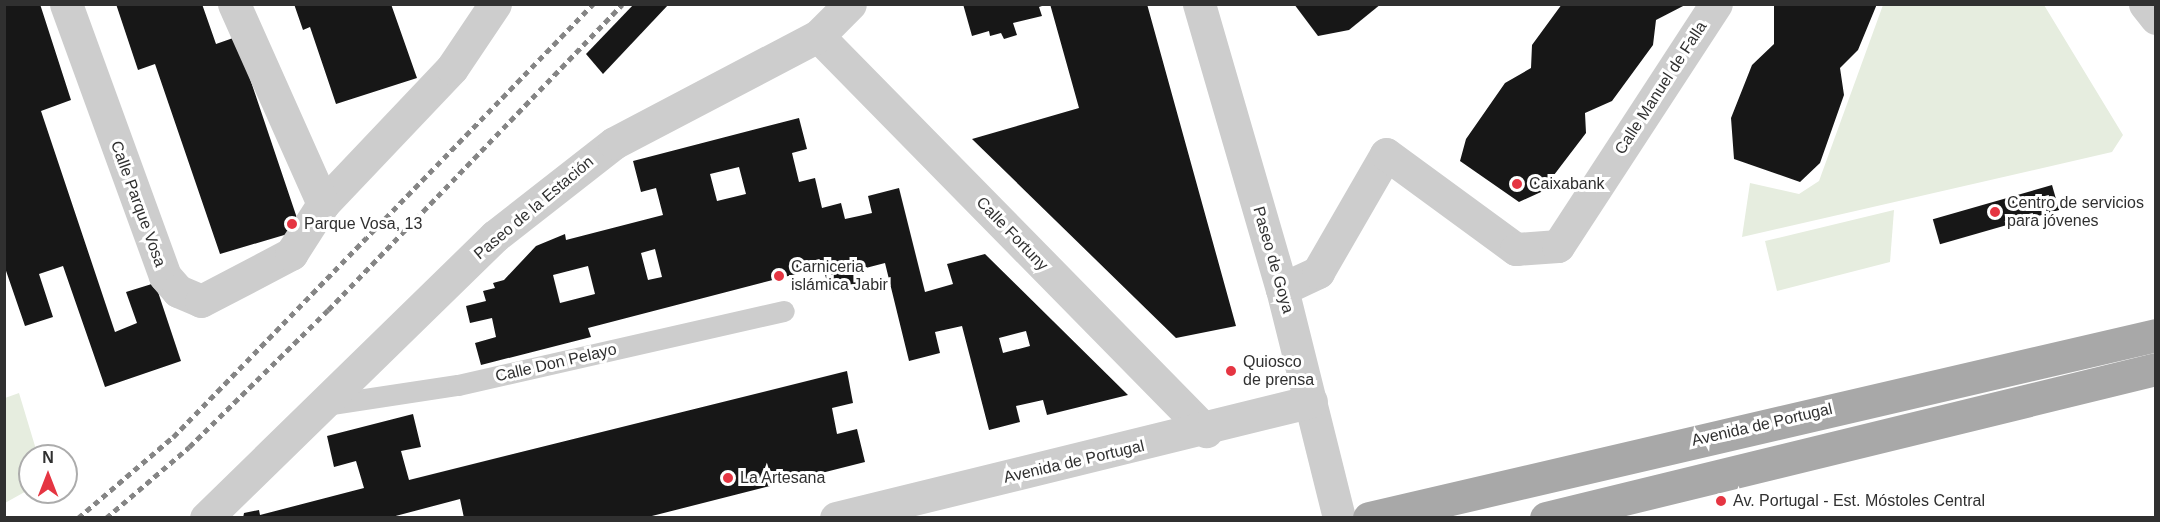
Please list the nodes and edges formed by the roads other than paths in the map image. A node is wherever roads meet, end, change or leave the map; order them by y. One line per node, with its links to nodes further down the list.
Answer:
1 (66, 4): 10 (street, Calle Parque Vosa)
2 (234, 4): 10 (street)
3 (495, 4): 10 (street, Calle Parque Vosa)
4 (850, 4): 9 (street, Paseo de la Estación)
5 (1199, 4): 11 (street, Paseo de Goya)
6 (1716, 4): 11 (street, Calle Manuel de Falla)
7 (2145, 4): 8 (street)
8 (2156, 18)
9 (819, 36): 16 (street, Paseo de la Estación); 17 (street, Calle Fortuny)
10 (322, 204)
11 (1282, 289): 15 (street, Paseo de Goya)
12 (784, 311): 16 (lane, Calle Don Pelayo)
13 (2156, 335): 21 (main road, Avenida de Portugal)
14 (2156, 369): 22 (main road)
15 (1311, 401): 17 (street, Avenida de Portugal); 20 (street, Paseo de Goya)
16 (325, 405): 18 (street, Paseo de la Estación)
17 (1206, 431): 19 (street, Avenida de Portugal)
18 (206, 518)
19 (836, 518)
20 (1339, 518)
21 (1369, 518)
22 (1546, 518)

